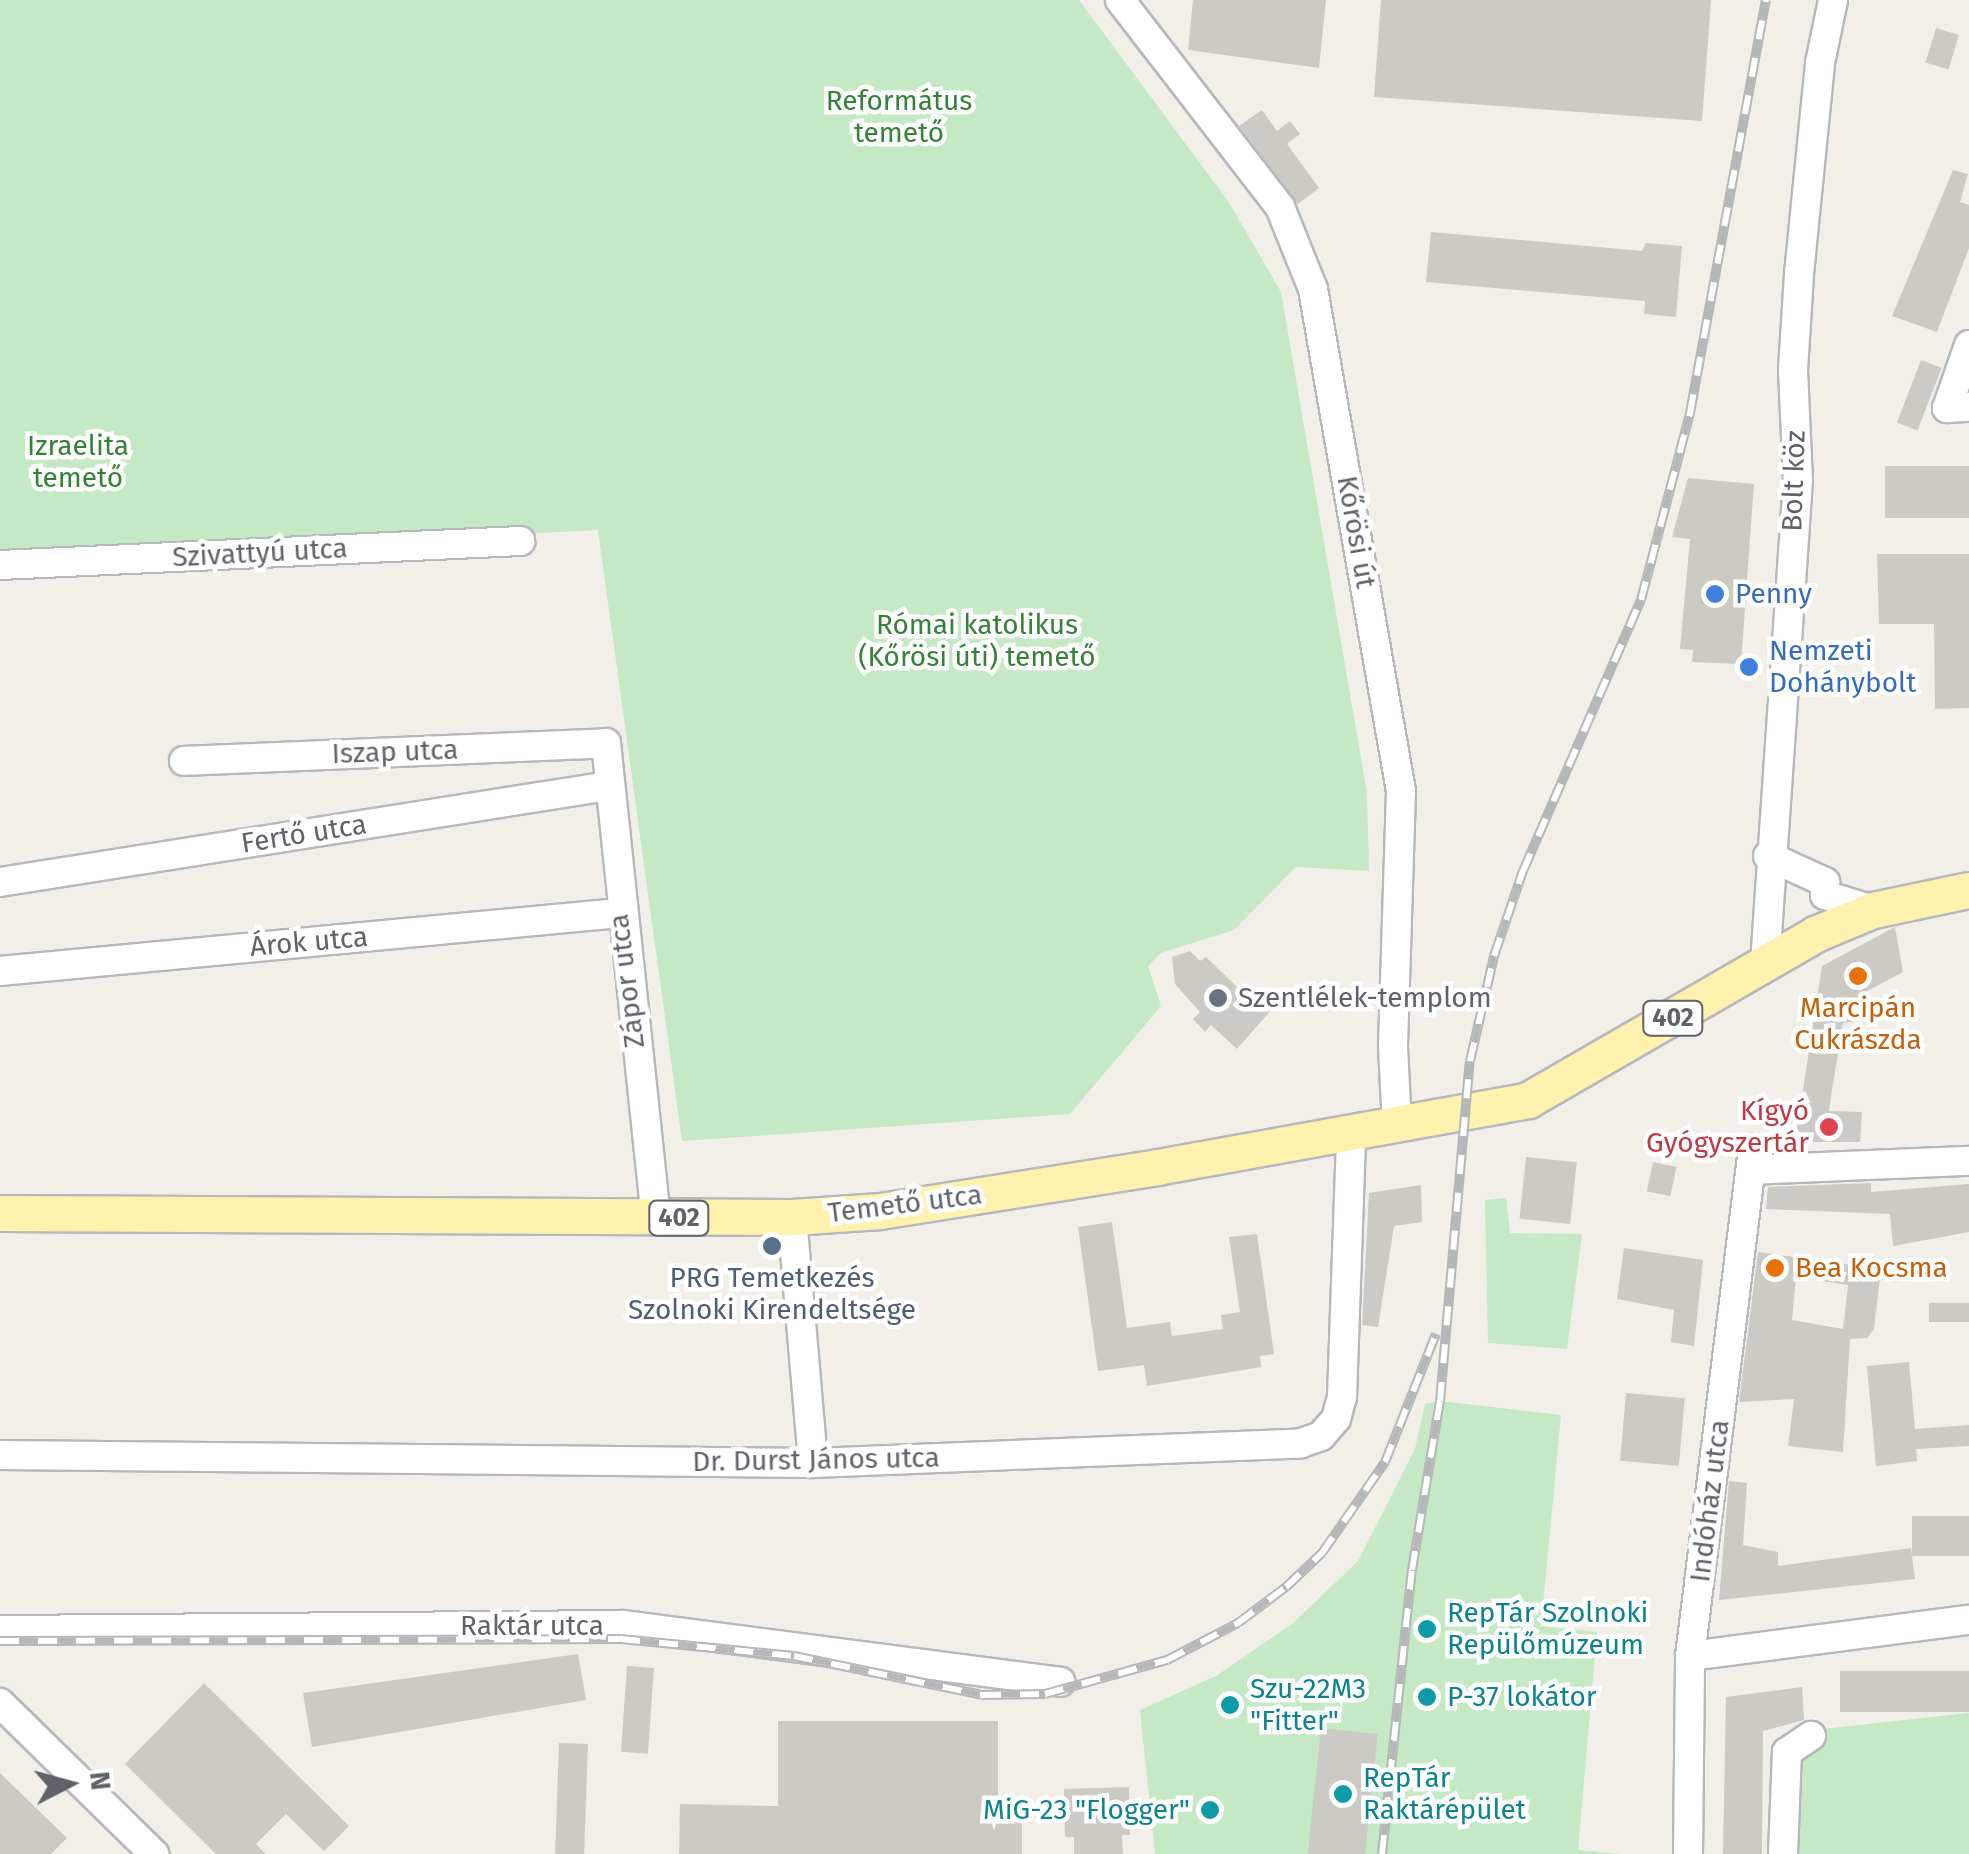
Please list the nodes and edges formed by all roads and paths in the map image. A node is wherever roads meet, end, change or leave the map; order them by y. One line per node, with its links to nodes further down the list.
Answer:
1 (1120, 0): 17 (street, Kőrösi út)
2 (1833, 0): 10 (street, Bolt köz)
3 (1969, 345): 4 (street)
4 (1958, 408)
5 (520, 542): 6 (street, Szivattyú utca)
6 (0, 565)
7 (606, 744): 8 (street, Iszap utca); 9 (street, Zápor utca)
8 (184, 761)
9 (608, 786): 11 (street, Fertő utca); 14 (street, Zápor utca)
10 (1768, 856): 13 (street); 15 (street, Bolt köz)
11 (0, 882)
12 (1969, 890): 13 (main road, 402)
13 (1873, 910): 15 (main road, 402)
14 (619, 914): 16 (street, Árok utca); 22 (street, Zápor utca)
15 (1765, 964): 17 (main road, Temető utca / 402)
16 (0, 971)
17 (1397, 1125): 18 (main road, Temető utca / 402)
18 (1351, 1134): 21 (main road, Temető utca / 402); 24 (street, Dr. Durst János utca)
19 (1969, 1161): 27 (street, Indóház utca)
20 (0, 1213): 22 (main road, Temető utca / 402)
21 (792, 1217): 22 (main road, Temető utca / 402); 24 (street)
22 (656, 1218)
23 (0, 1455): 24 (street, Dr. Durst János utca)
24 (814, 1464)
25 (1969, 1620): 27 (street)
26 (0, 1630): 28 (street, Raktár utca)
27 (1690, 1656): 32 (street, Indóház utca)
28 (1060, 1682)
29 (0, 1704): 31 (street)
30 (1811, 1736): 33 (street)
31 (154, 1854)
32 (1688, 1854)
33 (1783, 1854)

